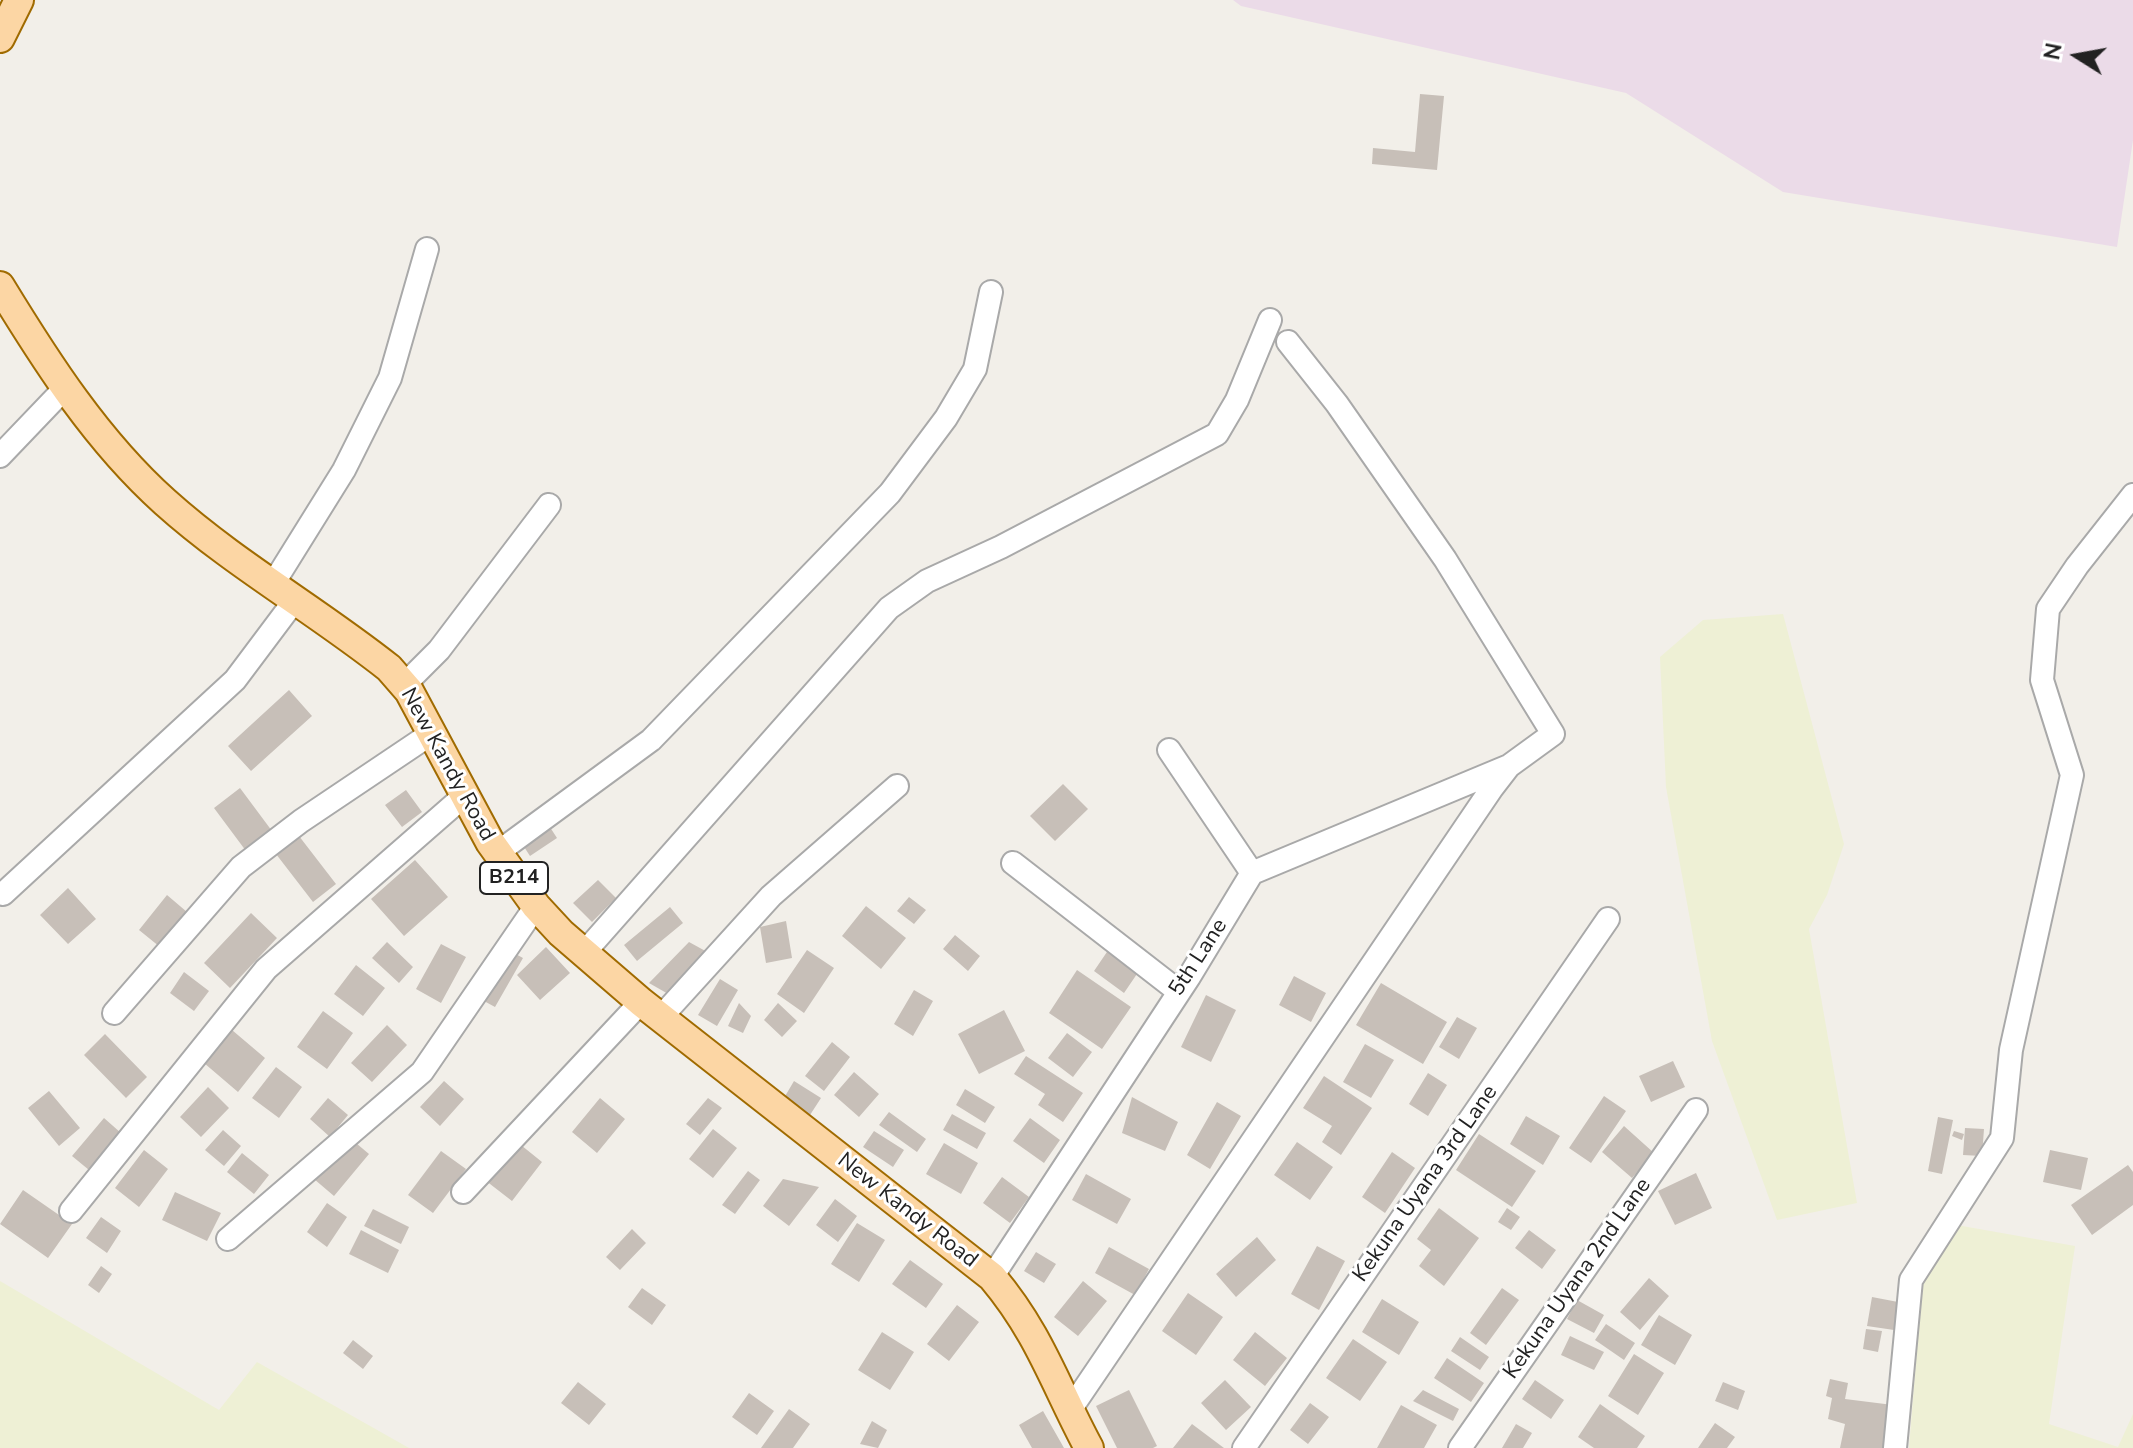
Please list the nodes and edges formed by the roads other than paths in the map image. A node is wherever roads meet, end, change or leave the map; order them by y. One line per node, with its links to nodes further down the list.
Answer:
1 (19, 0): 2 (main road)
2 (0, 38)
3 (427, 249): 12 (street)
4 (0, 286): 8 (main road, New Kandy Road / B214)
5 (991, 292): 19 (street)
6 (1270, 320): 25 (street)
7 (1288, 342): 16 (street)
8 (65, 388): 9 (street); 12 (main road, New Kandy Road / B214)
9 (0, 456)
10 (2133, 495): 38 (street)
11 (549, 505): 13 (street)
12 (284, 592): 13 (main road, New Kandy Road / B214); 22 (street)
13 (404, 685): 14 (main road, New Kandy Road / B214)
14 (432, 733): 18 (main road, New Kandy Road / B214); 28 (street)
15 (1169, 750): 21 (street)
16 (1509, 766): 21 (street); 34 (street)
17 (897, 786): 27 (street)
18 (464, 796): 19 (main road, New Kandy Road / B214); 31 (street)
19 (497, 853): 23 (main road, New Kandy Road / B214)
20 (1013, 863): 26 (street)
21 (1252, 873): 26 (street, 5th Lane)
22 (3, 894)
23 (536, 906): 25 (main road, New Kandy Road / B214); 32 (street)
24 (1608, 919): 36 (street, Kekuna Uyana 3rd Lane)
25 (583, 954): 27 (main road, New Kandy Road / B214)
26 (1178, 991): 33 (street, 5th Lane)
27 (651, 1009): 30 (street); 33 (main road, New Kandy Road / B214)
28 (114, 1013)
29 (1696, 1110): 37 (street, Kekuna Uyana 2nd Lane)
30 (463, 1192)
31 (71, 1211)
32 (228, 1239)
33 (992, 1277): 34 (main road, New Kandy Road / B214)
34 (1070, 1410): 35 (main road, New Kandy Road / B214)
35 (1089, 1448)
36 (1244, 1448)
37 (1460, 1448)
38 (1895, 1448)

